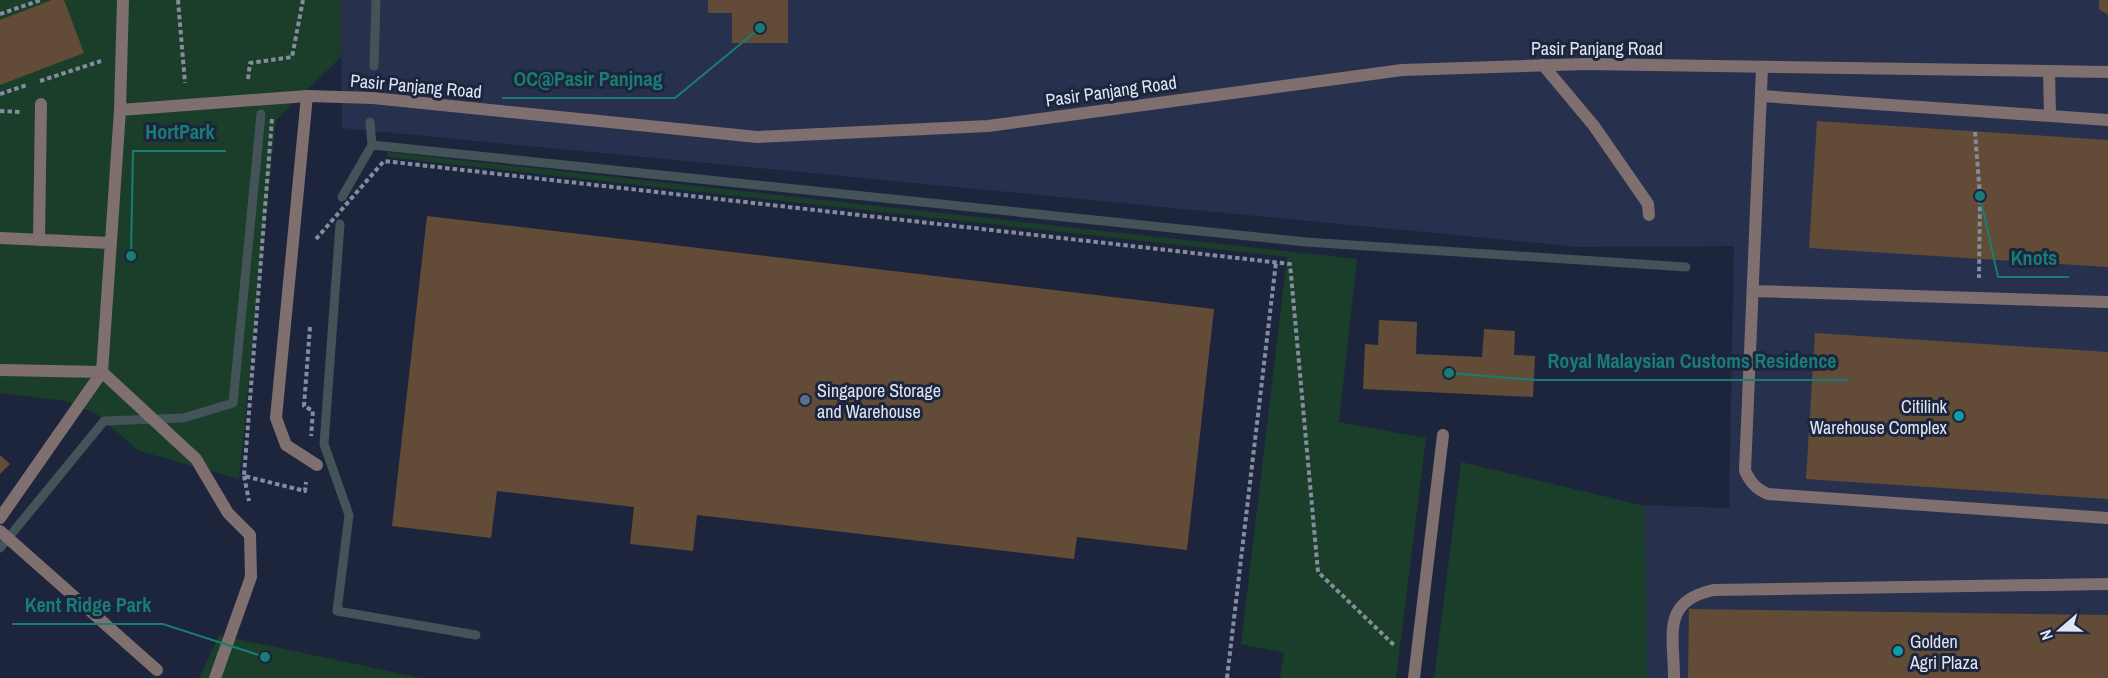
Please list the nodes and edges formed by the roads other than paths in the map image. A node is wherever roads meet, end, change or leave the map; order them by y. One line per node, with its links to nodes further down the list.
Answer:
1 (123, 0): 9 (street)
2 (1544, 65): 3 (street, Pasir Panjang Road); 6 (street, Pasir Panjang Road); 12 (street)
3 (1762, 68): 4 (street, Pasir Panjang Road); 7 (street)
4 (2049, 71): 5 (street, Pasir Panjang Road); 10 (street)
5 (2108, 72)
6 (307, 96): 9 (street, Pasir Panjang Road); 21 (street)
7 (1761, 96): 10 (street); 16 (street)
8 (41, 104): 14 (street)
9 (120, 110): 15 (street)
10 (2050, 116): 11 (street)
11 (2108, 120)
12 (1649, 215)
13 (0, 238): 14 (street)
14 (39, 240): 15 (street)
15 (111, 243): 19 (street)
16 (1753, 291): 17 (street); 23 (street)
17 (2108, 302)
18 (0, 370): 19 (street)
19 (102, 372): 22 (street); 27 (street)
20 (1443, 435): 28 (street)
21 (317, 465)
22 (0, 518)
23 (2108, 518)
24 (0, 531): 26 (street)
25 (2108, 584): 29 (street)
26 (157, 670)
27 (215, 678)
28 (1414, 678)
29 (1674, 678)

